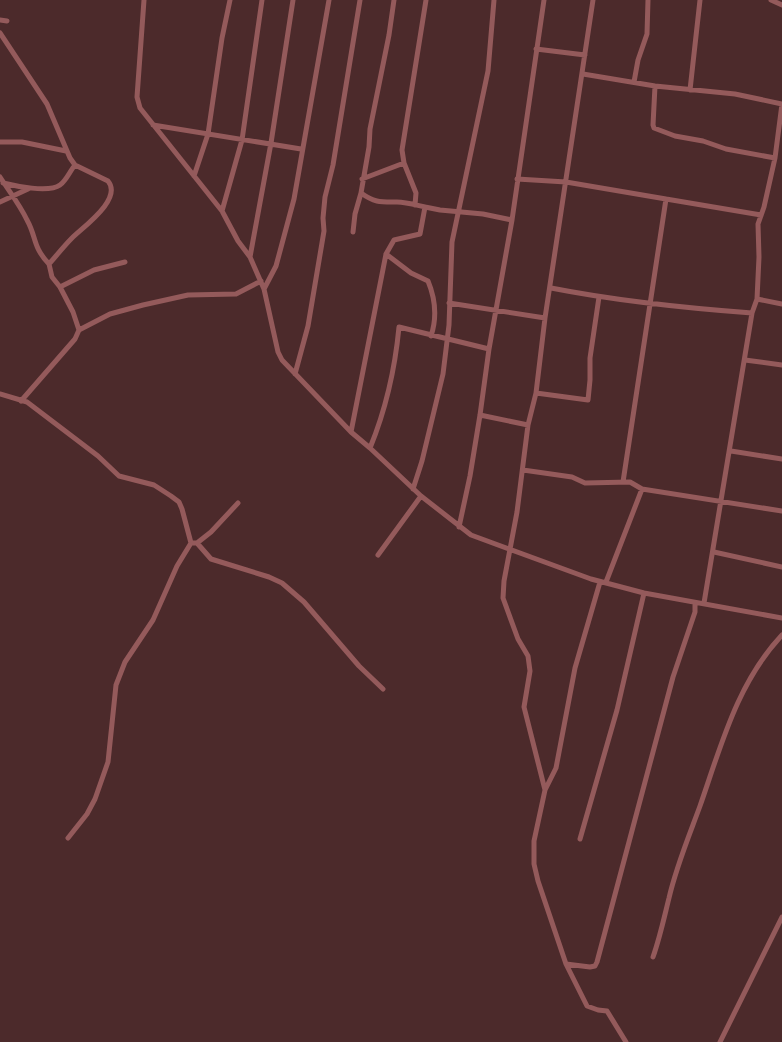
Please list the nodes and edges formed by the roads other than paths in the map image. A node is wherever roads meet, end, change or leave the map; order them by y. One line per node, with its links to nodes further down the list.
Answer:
1 (144, 0): 26 (street)
2 (230, 0): 27 (street)
3 (262, 0): 28 (street)
4 (293, 0): 30 (street)
5 (329, 0): 31 (street)
6 (360, 0): 76 (street)
7 (394, 0): 39 (street)
8 (426, 0): 34 (street)
9 (494, 0): 50 (street)
10 (544, 0): 19 (street)
11 (593, 0): 20 (street)
12 (648, 0): 22 (street)
13 (700, 0): 24 (street)
14 (771, 0): 15 (street)
15 (782, 5)
16 (0, 20): 17 (street)
17 (7, 21)
18 (0, 33): 32 (street)
19 (536, 49): 20 (street); 38 (street)
20 (585, 55): 21 (street)
21 (583, 74): 22 (street); 40 (street)
22 (634, 82): 23 (street)
23 (655, 86): 24 (street); 33 (street)
24 (690, 90): 25 (street)
25 (782, 104): 33 (street)
26 (153, 125): 27 (street); 36 (street)
27 (208, 134): 28 (street); 36 (street)
28 (242, 140): 30 (street); 49 (street)
29 (0, 142): 32 (street)
30 (271, 143): 31 (street); 55 (street)
31 (302, 149): 60 (street)
32 (66, 151): 35 (street)
33 (775, 158): 51 (street)
34 (404, 163): 39 (street); 47 (street)
35 (75, 165): 42 (street); 57 (street)
36 (194, 176): 49 (street)
37 (0, 177): 41 (street)
38 (517, 178): 40 (street); 52 (street)
39 (362, 179): 43 (street)
40 (566, 182): 45 (street); 61 (street)
41 (2, 183): 42 (street); 44 (street)
42 (29, 189): 44 (street)
43 (361, 193): 47 (street); 53 (street)
44 (12, 196): 46 (street); 57 (street)
45 (666, 199): 51 (street); 64 (street)
46 (0, 202)
47 (415, 205): 48 (street)
48 (425, 207): 50 (street); 54 (street)
49 (222, 211): 55 (street)
50 (458, 213): 52 (street); 65 (street)
51 (761, 215): 63 (street)
52 (512, 220): 67 (street)
53 (353, 232)
54 (386, 254): 71 (street); 82 (street)
55 (250, 257): 58 (street)
56 (125, 262): 59 (street)
57 (49, 264): 59 (street)
58 (261, 282): 60 (street); 70 (street)
59 (60, 287): 70 (street)
60 (264, 288): 76 (street)
61 (551, 288): 62 (street); 69 (street)
62 (599, 297): 64 (street); 77 (street)
63 (757, 299): 66 (street); 68 (street)
64 (650, 302): 68 (street); 87 (street)
65 (449, 303): 67 (street); 72 (street)
66 (782, 304)
67 (497, 310): 69 (street); 73 (street)
68 (752, 313): 74 (street)
69 (545, 318): 77 (street)
70 (79, 330): 79 (street)
71 (432, 336): 72 (street); 83 (street)
72 (448, 339): 73 (street); 88 (street)
73 (489, 349): 80 (street)
74 (745, 360): 75 (street); 84 (street)
75 (782, 365)
76 (295, 374): 82 (street)
77 (536, 393): 81 (street)
78 (0, 394): 79 (street)
79 (21, 401): 95 (street)
80 (480, 415): 81 (street); 94 (street)
81 (528, 425): 86 (street)
82 (351, 432): 83 (street)
83 (370, 448): 88 (street)
84 (731, 451): 85 (street); 91 (street)
85 (782, 459)
86 (523, 470): 87 (street); 97 (street)
87 (623, 482): 89 (street)
88 (413, 489): 90 (street)
89 (642, 489): 91 (street); 101 (street)
90 (421, 496): 94 (street); 99 (street)
91 (722, 501): 93 (street); 98 (street)
92 (238, 503): 96 (street)
93 (782, 511)
94 (458, 527): 97 (street)
95 (191, 543): 96 (street); 109 (street)
96 (197, 543): 107 (street)
97 (510, 549): 101 (street); 108 (street)
98 (714, 552): 100 (street); 104 (street)
99 (378, 555)
100 (782, 567)
101 (603, 582): 102 (street); 108 (street)
102 (644, 593): 103 (street); 110 (street)
103 (695, 603): 104 (street); 113 (street)
104 (704, 603): 105 (street)
105 (782, 618)
106 (782, 635): 112 (street)
107 (383, 689)
108 (545, 790): 113 (street)
109 (68, 838)
110 (580, 839)
111 (782, 917): 115 (street)
112 (653, 957)
113 (566, 964): 114 (street)
114 (626, 1042)
115 (720, 1042)

